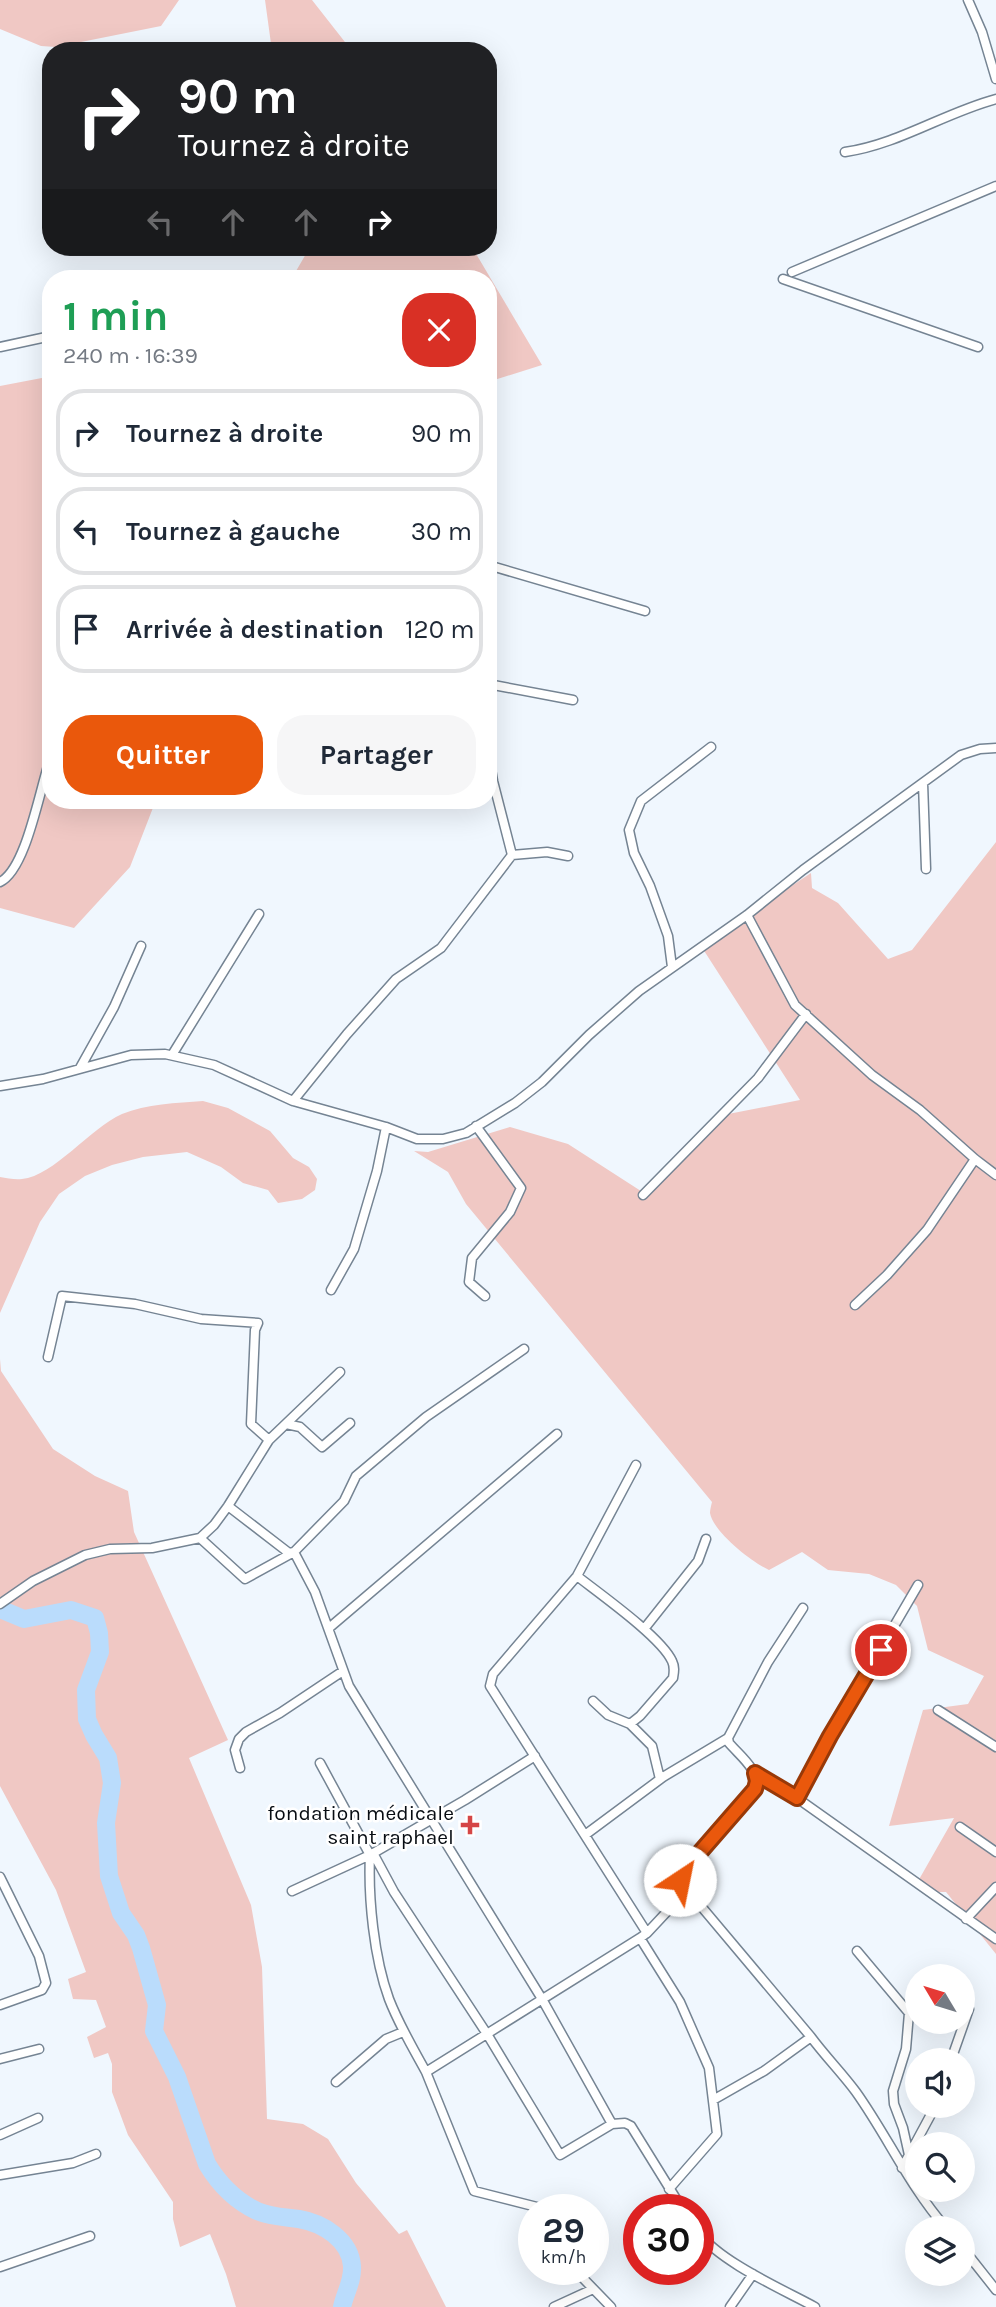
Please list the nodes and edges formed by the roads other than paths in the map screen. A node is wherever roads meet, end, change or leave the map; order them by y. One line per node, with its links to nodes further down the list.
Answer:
1 (968, 0): 2 (street)
2 (996, 79)
3 (996, 99): 4 (street)
4 (845, 152)
5 (996, 186): 6 (street)
6 (792, 272)
7 (783, 279): 10 (street)
8 (42, 338): 9 (street)
9 (0, 347)
10 (978, 347)
11 (497, 568): 12 (street)
12 (645, 611)
13 (497, 686): 14 (street)
14 (573, 701)
15 (711, 747): 27 (street)
16 (996, 748): 17 (street)
17 (923, 783): 22 (street); 25 (street)
18 (42, 787): 23 (street)
19 (497, 800): 20 (street)
20 (512, 855): 21 (street); 32 (street)
21 (568, 856)
22 (926, 869)
23 (0, 882)
24 (259, 914): 29 (street)
25 (747, 915): 27 (street); 28 (street)
26 (141, 946): 30 (street)
27 (671, 967): 33 (street)
28 (806, 1014): 35 (street); 37 (street)
29 (172, 1055): 30 (street); 32 (street)
30 (80, 1068): 31 (street)
31 (0, 1086)
32 (293, 1101): 34 (street)
33 (476, 1126): 34 (street); 39 (street)
34 (386, 1127): 38 (street)
35 (975, 1160): 36 (street); 40 (street)
36 (996, 1175)
37 (643, 1195)
38 (331, 1290)
39 (485, 1296)
40 (855, 1305)
41 (524, 1349): 52 (street)
42 (48, 1357): 47 (street)
43 (340, 1372): 45 (street)
44 (350, 1423): 45 (street)
45 (286, 1424): 47 (street)
46 (557, 1433): 57 (street)
47 (270, 1440): 49 (street)
48 (636, 1465): 53 (street)
49 (228, 1506): 50 (street); 52 (street)
50 (200, 1538): 52 (street); 55 (street)
51 (706, 1539): 58 (street)
52 (294, 1552): 57 (street)
53 (577, 1576): 58 (street); 65 (street)
54 (918, 1586): 70 (street)
55 (0, 1604)
56 (803, 1608): 63 (street)
57 (329, 1628): 59 (street)
58 (644, 1629): 62 (street)
59 (343, 1671): 67 (street); 71 (street)
60 (593, 1701): 62 (street)
61 (938, 1710): 64 (street)
62 (630, 1724): 69 (street)
63 (728, 1738): 68 (street); 69 (street)
64 (996, 1747)
65 (535, 1756): 71 (street); 73 (street)
66 (320, 1763): 75 (street)
67 (240, 1768)
68 (755, 1773): 70 (street); 77 (street)
69 (660, 1779): 73 (street)
70 (797, 1798): 80 (street)
71 (431, 1820): 75 (street); 84 (street)
72 (960, 1827): 74 (street)
73 (585, 1835): 81 (street)
74 (996, 1853)
75 (372, 1854): 79 (street); 86 (street); 87 (street)
76 (0, 1877): 85 (street)
77 (681, 1885): 81 (street); 88 (street)
78 (996, 1887): 80 (street)
79 (292, 1891)
80 (966, 1919): 82 (street)
81 (644, 1936): 84 (street); 93 (street)
82 (996, 1940)
83 (857, 1951): 96 (street)
84 (542, 1999): 87 (street); 95 (street)
85 (0, 2004)
86 (404, 2032): 91 (street); 92 (street)
87 (487, 2034): 91 (street); 95 (street)
88 (811, 2037): 93 (street); 100 (street)
89 (39, 2049): 90 (street)
90 (0, 2059)
91 (426, 2072): 104 (street)
92 (336, 2082)
93 (713, 2100): 102 (street)
94 (38, 2118): 97 (street)
95 (612, 2124): 102 (street)
96 (905, 2133)
97 (0, 2136)
98 (96, 2154): 101 (street)
99 (905, 2162): 100 (street)
100 (902, 2168): 105 (street)
101 (0, 2175)
102 (669, 2189): 103 (street)
103 (672, 2194)
104 (518, 2202)
105 (935, 2216)
106 (90, 2236): 109 (street)
107 (714, 2248): 110 (street)
108 (975, 2263): 113 (street)
109 (0, 2267)
110 (753, 2274): 116 (street); 117 (street)
111 (589, 2285): 112 (street)
112 (593, 2289): 114 (street); 115 (street)
113 (996, 2290)
114 (554, 2307)
115 (611, 2307)
116 (730, 2307)
117 (815, 2307)

